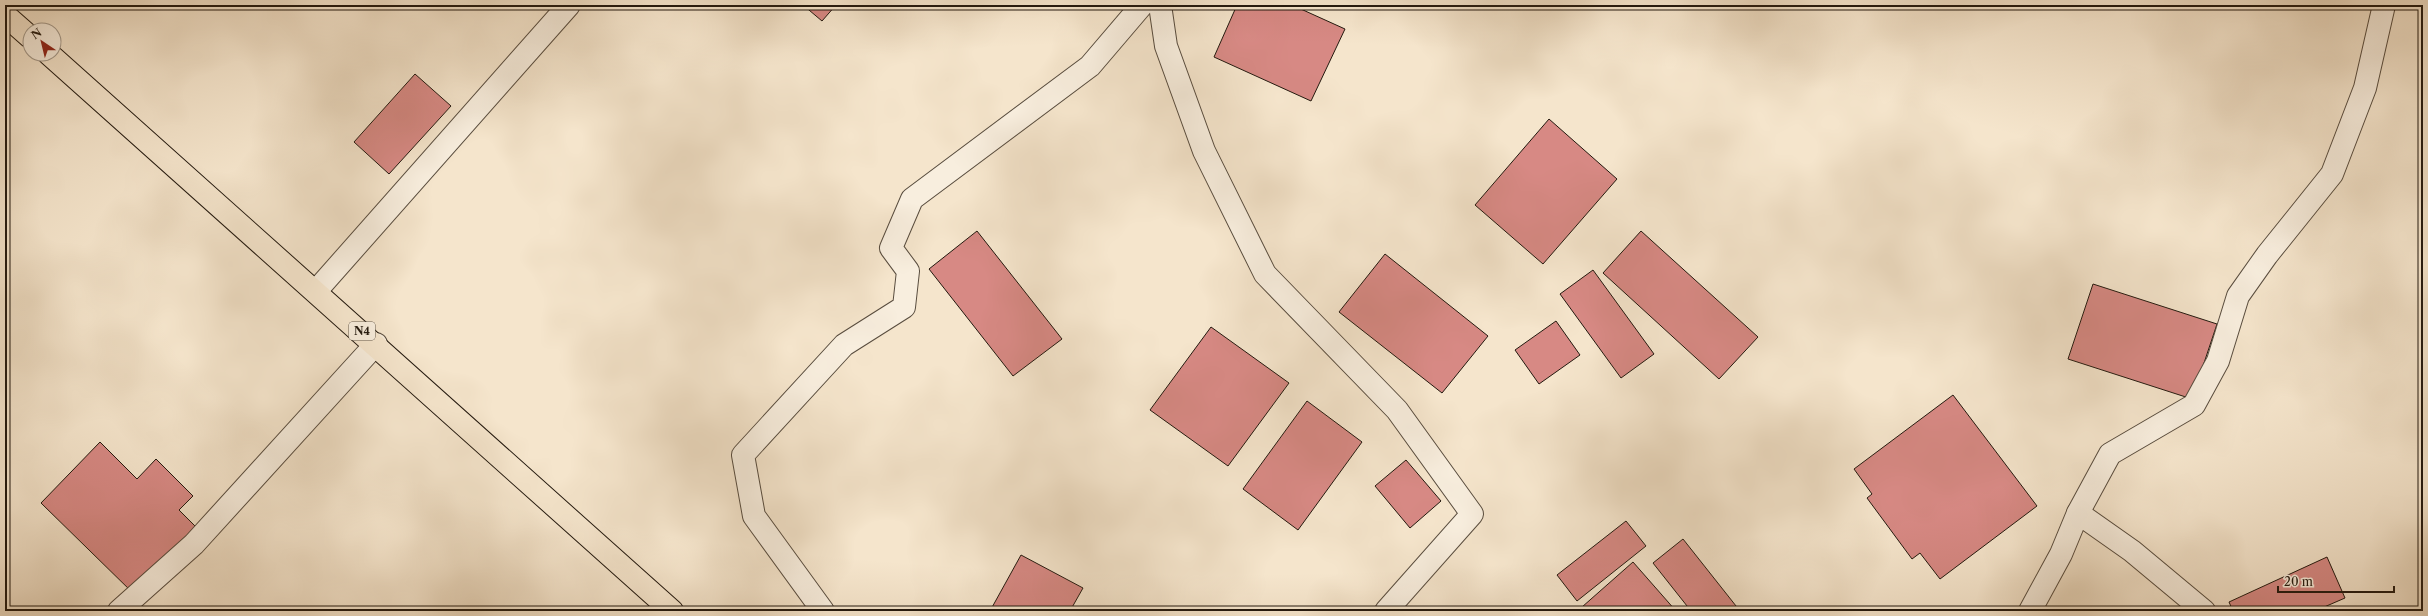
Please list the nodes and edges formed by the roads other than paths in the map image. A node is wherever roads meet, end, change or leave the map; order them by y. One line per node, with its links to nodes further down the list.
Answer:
1 (569, 5): 8 (street)
2 (1142, 5): 13 (street)
3 (1160, 5): 14 (street)
4 (2384, 5): 10 (street)
5 (5, 15): 6 (highway)
6 (22, 30)
7 (58, 62): 8 (highway, N4)
8 (316, 291): 9 (highway, N4)
9 (376, 344): 11 (highway, N4); 12 (street)
10 (2078, 512): 15 (street); 16 (street)
11 (667, 609)
12 (119, 611)
13 (823, 611)
14 (1386, 611)
15 (2030, 611)
16 (2204, 611)

